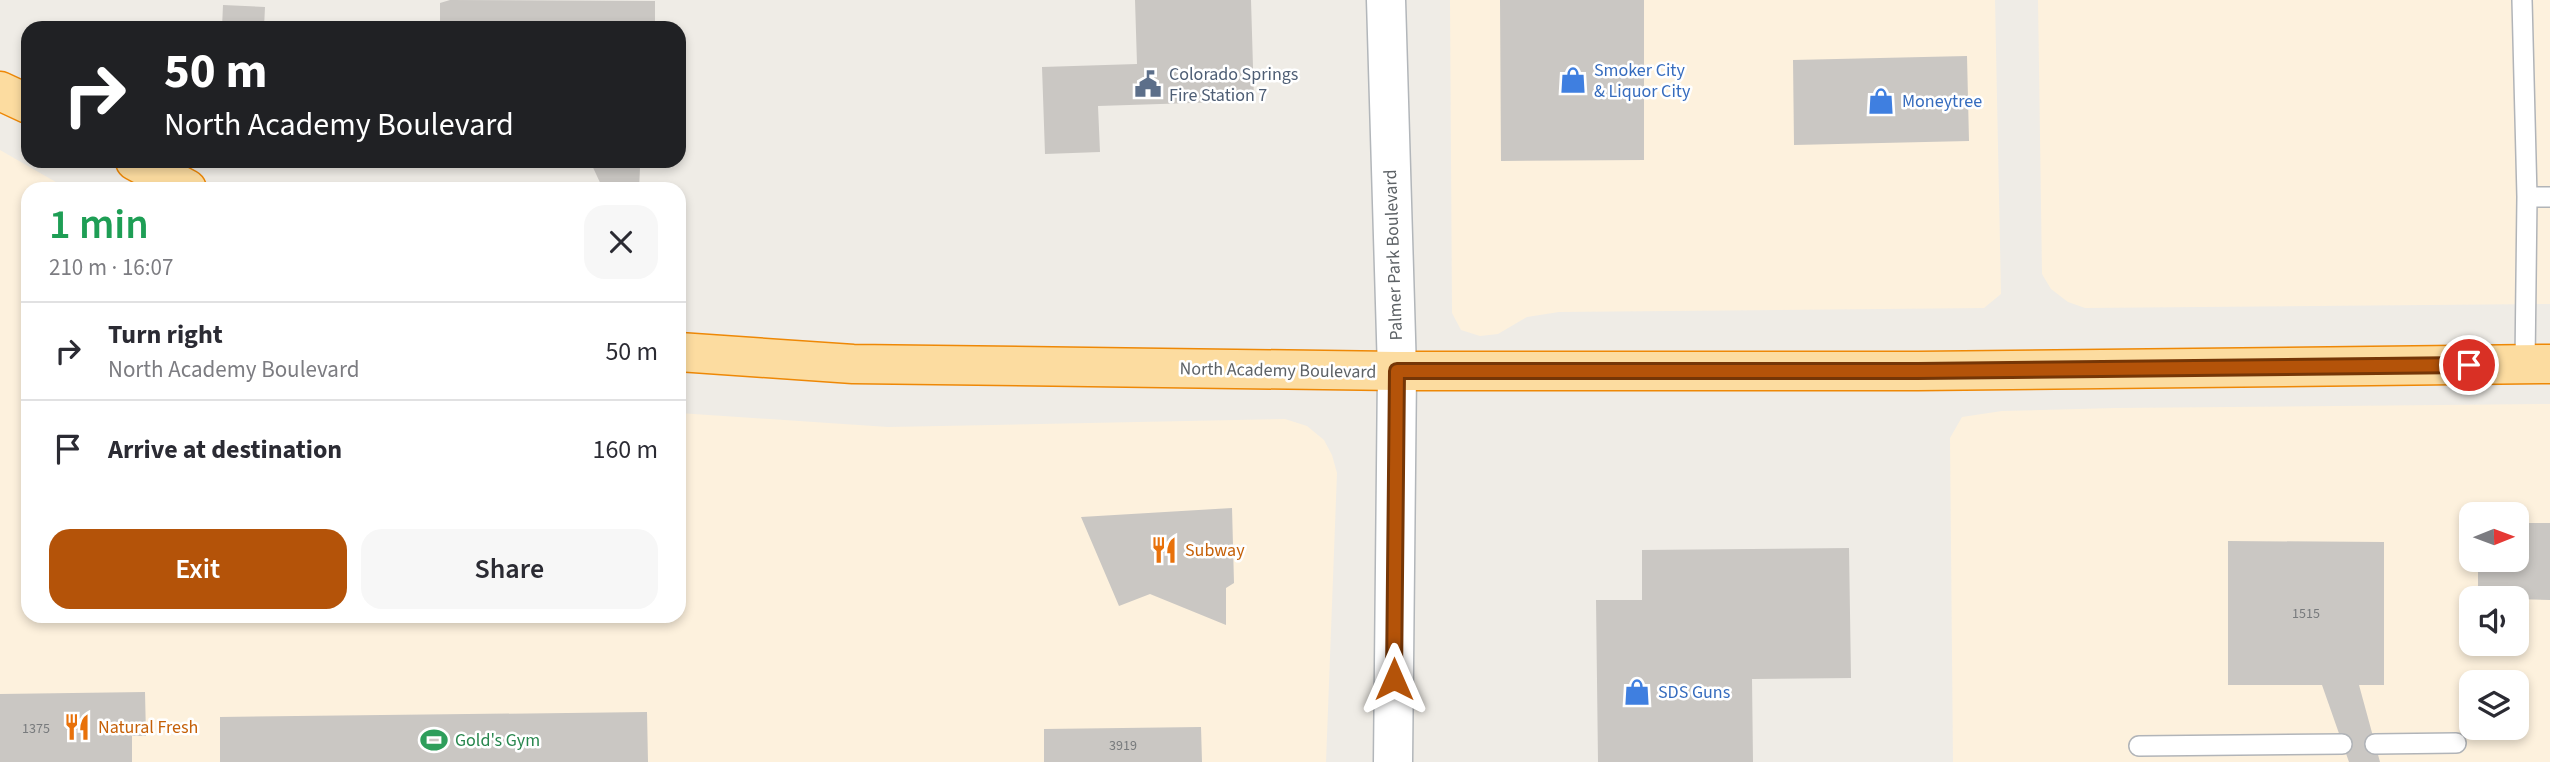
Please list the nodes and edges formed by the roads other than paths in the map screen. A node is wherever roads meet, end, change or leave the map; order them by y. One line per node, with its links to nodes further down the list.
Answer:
1 (1386, 0): 11 (main road, Palmer Park Boulevard)
2 (2522, 0): 7 (lane)
3 (0, 91): 4 (highway)
4 (21, 101)
5 (148, 168): 6 (highway)
6 (174, 182)
7 (2527, 197): 8 (lane); 10 (lane)
8 (2550, 197)
9 (686, 352): 11 (highway, North Academy Boulevard)
10 (2537, 364): 11 (highway, North Academy Boulevard)
11 (1397, 371): 16 (main road, Palmer Park Boulevard)
12 (2456, 743): 14 (lane)
13 (2342, 744): 15 (lane)
14 (2375, 744)
15 (2139, 746)
16 (1393, 762)

